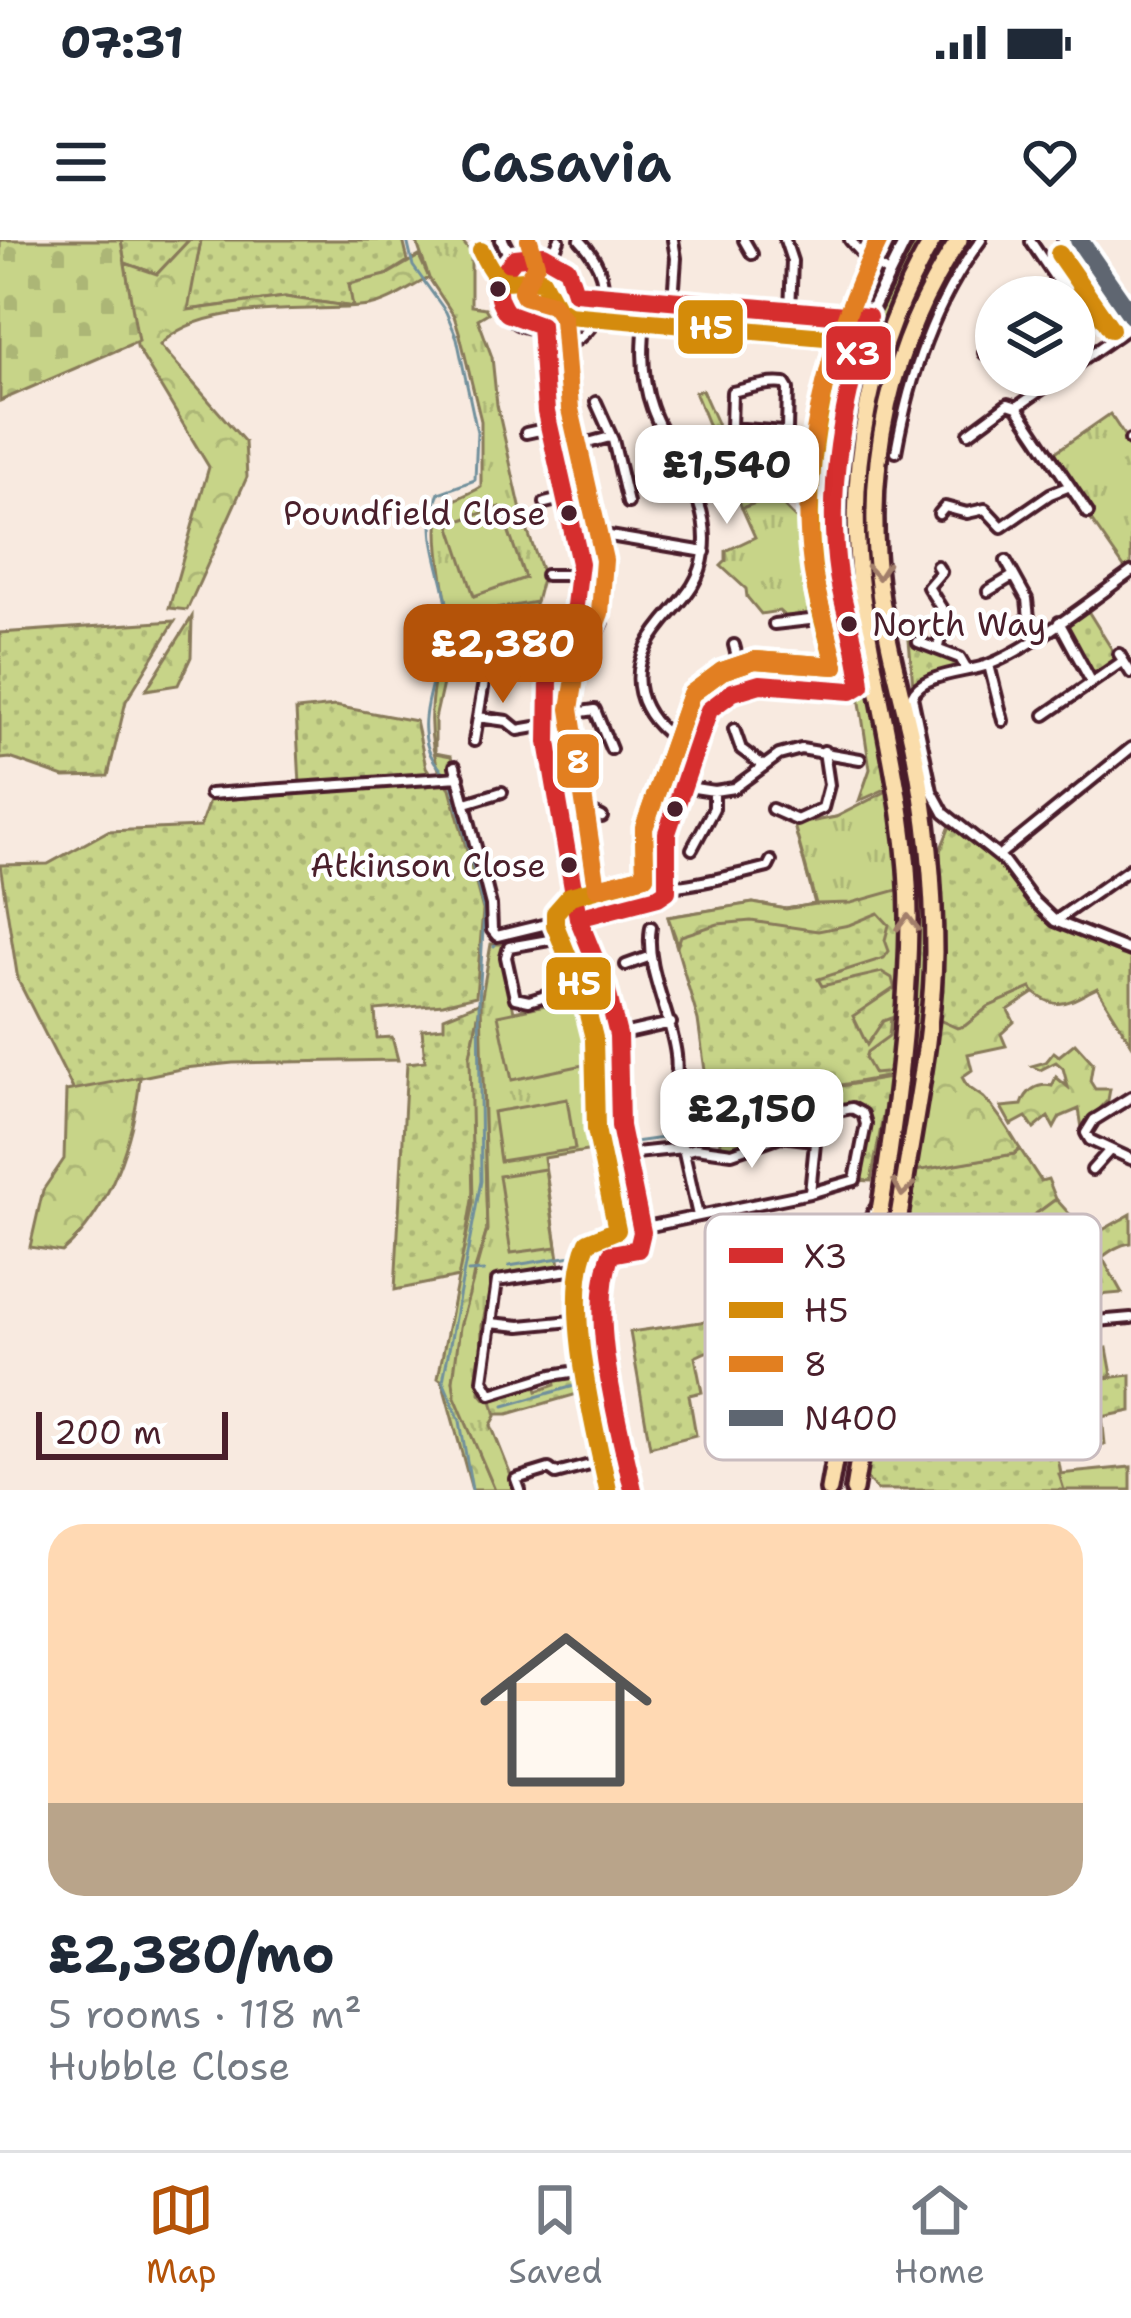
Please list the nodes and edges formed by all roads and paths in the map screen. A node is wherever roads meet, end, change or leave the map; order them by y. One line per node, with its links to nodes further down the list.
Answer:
1 (502, 240): 17 (street)
2 (559, 240): 16 (street)
3 (580, 240): 23 (street)
4 (673, 240): 25 (street)
5 (744, 240): 15 (street)
6 (785, 240): 27 (street)
7 (850, 240): 18 (street)
8 (906, 240): 18 (street)
9 (933, 240): 122 (highway, one-way to 9)
10 (959, 240): 126 (highway, one-way to 126)
11 (981, 240): 44 (street)
12 (1064, 240): 19 (street)
13 (1079, 240): 19 (main road)
14 (1031, 242): 20 (street)
15 (752, 254)
16 (552, 257): 17 (street); 22 (street)
17 (512, 260): 30 (street)
18 (889, 274): 29 (street)
19 (1095, 274): 21 (street); 26 (street); 28 (main road)
20 (1052, 276)
21 (1092, 276)
22 (575, 292): 23 (street); 30 (street)
23 (603, 295): 24 (street); 33 (street)
24 (647, 298): 25 (street); 52 (street)
25 (673, 301): 27 (street)
26 (1107, 303)
27 (790, 311): 29 (street)
28 (1131, 315)
29 (868, 317): 42 (street)
30 (540, 325): 33 (street)
31 (1131, 326): 32 (street)
32 (1095, 351)
33 (540, 355): 37 (street)
34 (1032, 396): 36 (street)
35 (596, 402): 41 (street)
36 (1017, 406): 40 (street); 45 (street)
37 (549, 428): 39 (street); 43 (street)
38 (783, 432): 38 (street); 42 (street)
39 (526, 434)
40 (969, 434)
41 (610, 437): 43 (street); 47 (street)
42 (836, 449): 60 (street)
43 (555, 452): 46 (street)
44 (896, 452)
45 (1070, 486): 49 (street); 50 (street)
46 (566, 498): 48 (street); 51 (street)
47 (628, 502)
48 (545, 503)
49 (942, 507)
50 (1088, 513)
51 (574, 530): 52 (street); 57 (street)
52 (705, 552): 83 (street)
53 (1006, 561): 58 (street)
54 (937, 566): 68 (street)
55 (1131, 572): 62 (street)
56 (545, 575): 57 (street)
57 (580, 575): 66 (street)
58 (1013, 575): 59 (street); 64 (street)
59 (988, 591)
60 (845, 616): 63 (street); 76 (street)
61 (603, 622): 66 (street)
62 (1059, 622): 64 (street); 75 (street)
63 (774, 625)
64 (1037, 635): 72 (street)
65 (918, 642): 68 (street)
66 (563, 643): 79 (street)
67 (734, 645): 76 (street)
68 (938, 647): 73 (street)
69 (466, 654): 71 (street)
70 (508, 656): 71 (street)
71 (488, 658): 78 (street)
72 (989, 665): 73 (street); 80 (street)
73 (967, 670): 100 (street)
74 (1131, 673): 75 (street)
75 (1091, 681): 77 (street)
76 (745, 687): 83 (street)
77 (1046, 716)
78 (478, 717): 79 (street); 82 (street)
79 (547, 721): 85 (street); 96 (street)
80 (1003, 721)
81 (734, 729): 89 (street)
82 (474, 741)
83 (694, 748): 91 (street)
84 (1131, 748): 100 (street)
85 (611, 749)
86 (824, 751): 87 (street); 89 (street); 97 (street)
87 (860, 759)
88 (455, 766): 90 (street)
89 (764, 766): 93 (street)
90 (452, 778): 94 (street); 95 (street)
91 (681, 786): 93 (street); 103 (street)
92 (498, 791): 95 (street)
93 (714, 791): 99 (street)
94 (210, 794)
95 (466, 803): 104 (street)
96 (559, 805): 98 (street); 104 (street)
97 (777, 815)
98 (602, 817)
99 (692, 849)
100 (998, 856): 105 (street)
101 (770, 866): 103 (street)
102 (1131, 868): 105 (street)
103 (669, 886): 104 (street)
104 (578, 917): 107 (street)
105 (1055, 921): 108 (street)
106 (651, 927): 109 (street)
107 (583, 934): 111 (street); 111 (street)
108 (1131, 951)
109 (650, 956): 110 (street); 112 (street)
110 (626, 965)
111 (602, 979): 113 (street)
112 (671, 1023): 113 (street); 116 (street)
113 (618, 1035): 118 (street)
114 (1131, 1097): 117 (street)
115 (814, 1140): 116 (street); 121 (street); 121 (street)
116 (682, 1149): 118 (street); 128 (street)
117 (1110, 1150): 119 (street); 120 (street)
118 (626, 1154): 129 (street)
119 (1131, 1159)
120 (1092, 1171)
121 (810, 1193): 123 (street)
122 (878, 1206): 124 (street); 125 (highway)
123 (708, 1214)
124 (874, 1214)
125 (877, 1214)
126 (899, 1214)
127 (705, 1215): 128 (street)
128 (698, 1216): 129 (street)
129 (641, 1228): 130 (street)
130 (604, 1271): 131 (street); 134 (street)
131 (605, 1318): 134 (street); 135 (street)
132 (1131, 1318): 133 (street)
133 (1101, 1321)
134 (491, 1323): 135 (street)
135 (610, 1366): 136 (street)
136 (624, 1450): 139 (street); 140 (street)
137 (834, 1460): 141 (highway)
138 (859, 1460): 142 (highway, one-way to 142)
139 (520, 1490)
140 (633, 1490)
141 (829, 1490)
142 (854, 1490)

